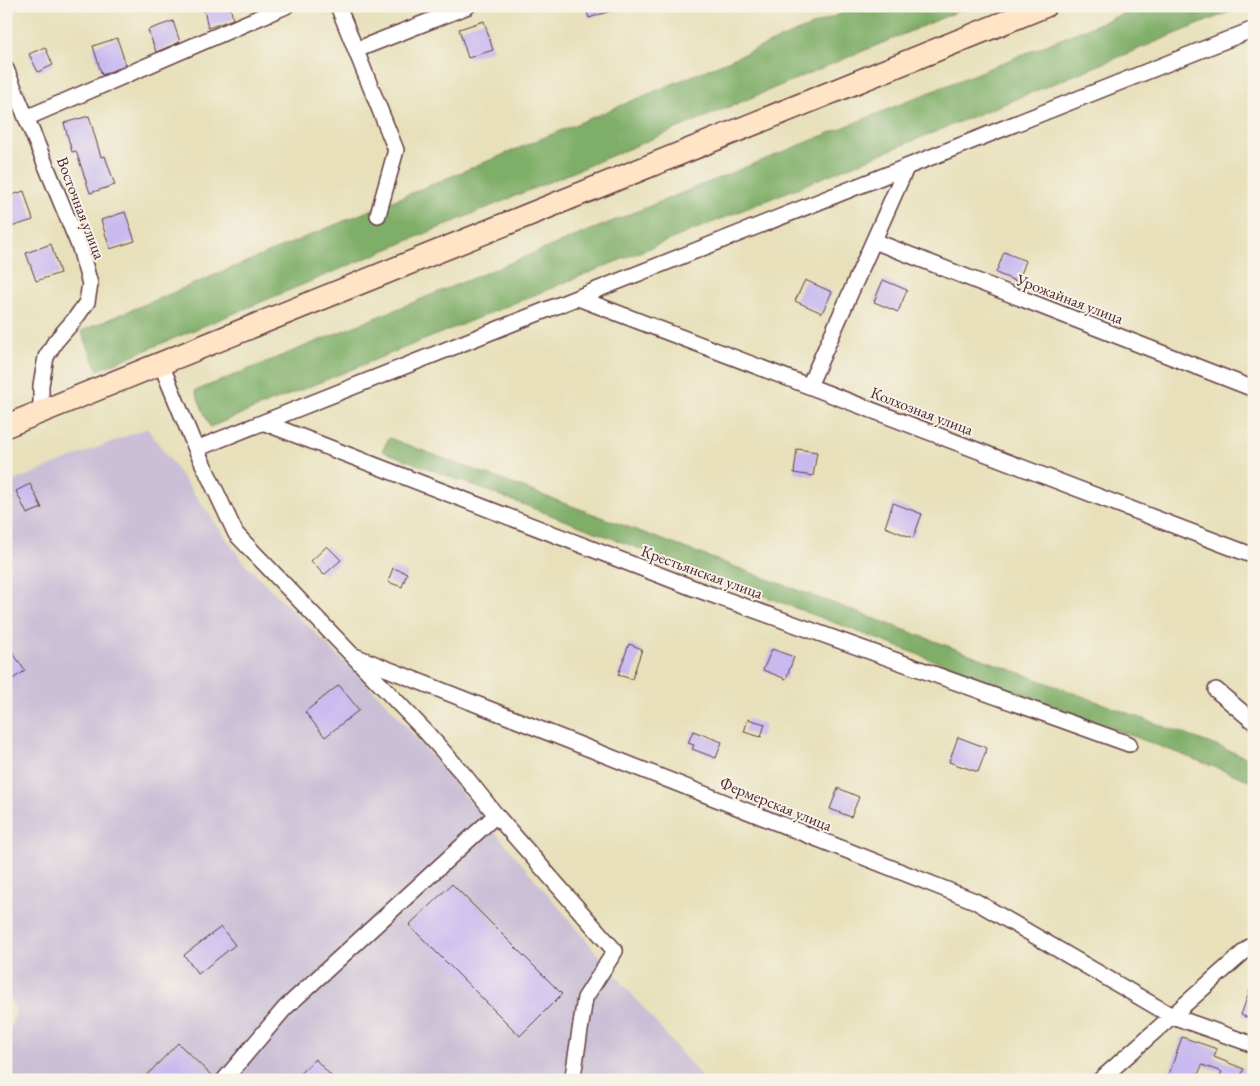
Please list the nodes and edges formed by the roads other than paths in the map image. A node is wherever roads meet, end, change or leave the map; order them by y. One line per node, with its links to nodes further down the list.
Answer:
1 (286, 6): 8 (street)
2 (338, 6): 6 (street)
3 (468, 6): 6 (street)
4 (1046, 6): 13 (street)
5 (1254, 29): 9 (street)
6 (356, 50): 10 (street)
7 (6, 69): 8 (street, Восточная улица)
8 (26, 118): 16 (street, Восточная улица)
9 (906, 168): 11 (street); 12 (street)
10 (378, 214)
11 (874, 241): 14 (street); 15 (street, Урожайная улица)
12 (578, 298): 14 (street, Колхозная улица); 17 (street)
13 (161, 364): 16 (street); 19 (street)
14 (809, 386): 20 (street, Колхозная улица)
15 (1254, 389)
16 (41, 413): 18 (street)
17 (265, 423): 19 (street); 24 (street, Крестьянская улица)
18 (6, 426)
19 (196, 449): 21 (street)
20 (1254, 556)
21 (352, 655): 25 (street); 27 (street, Фермерская улица)
22 (1216, 690): 23 (street)
23 (1254, 722)
24 (1129, 744)
25 (496, 815): 29 (street); 30 (street)
26 (1254, 942): 27 (street)
27 (1172, 1016): 28 (street, Фермерская улица); 31 (street)
28 (1254, 1045)
29 (224, 1080)
30 (571, 1080)
31 (1100, 1080)

